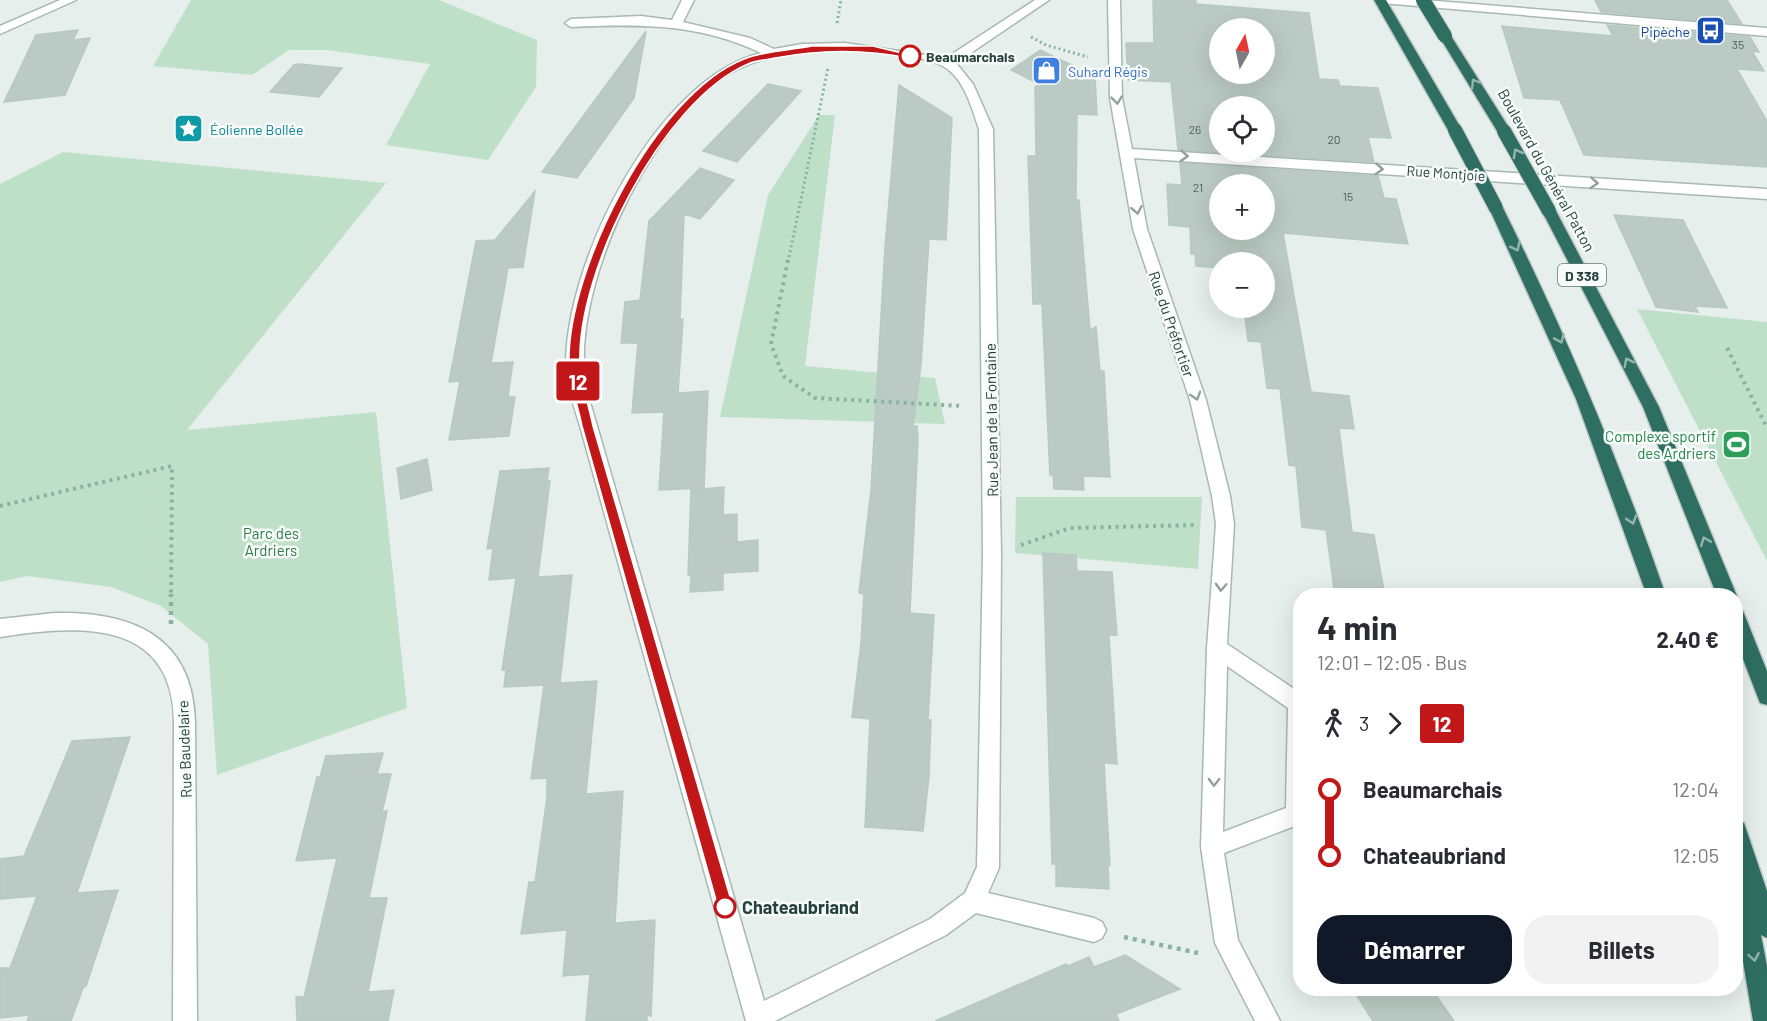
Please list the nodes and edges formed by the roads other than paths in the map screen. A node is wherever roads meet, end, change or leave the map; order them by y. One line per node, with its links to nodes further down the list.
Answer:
1 (70, 0): 9 (street)
2 (688, 0): 8 (street)
3 (1043, 0): 12 (street)
4 (1114, 0): 13 (street, Rue du Préfortier, one-way to 13)
5 (1381, 0): 10 (street); 15 (highway, D 338, one-way to 15, bridge)
6 (1423, 0): 16 (highway, Boulevard du Général Patton / D 338, one-way to 6, bridge)
7 (571, 23): 8 (street)
8 (676, 24): 11 (street)
9 (0, 30)
10 (1767, 32)
11 (774, 54): 12 (street); 29 (street)
12 (947, 63): 26 (street, Rue Jean de la Fontaine)
13 (1126, 153): 14 (street, Rue Montjoie, one-way to 14); 19 (street, Rue du Préfortier, one-way to 19)
14 (1767, 194)
15 (1654, 588)
16 (1724, 588)
17 (0, 628): 30 (street, Rue Baudelaire)
18 (1743, 635): 20 (highway)
19 (1217, 648): 21 (street); 23 (street, Rue du Préfortier, one-way to 23)
20 (1767, 696)
21 (1293, 700)
22 (1293, 817): 23 (street)
23 (1212, 847): 31 (street, Rue du Préfortier)
24 (1743, 852): 27 (highway)
25 (1743, 896): 32 (highway, one-way to 32)
26 (974, 901): 28 (street); 29 (street)
27 (1767, 926)
28 (1095, 930)
29 (758, 1019)
30 (185, 1021)
31 (1268, 1021)
32 (1766, 1021)

